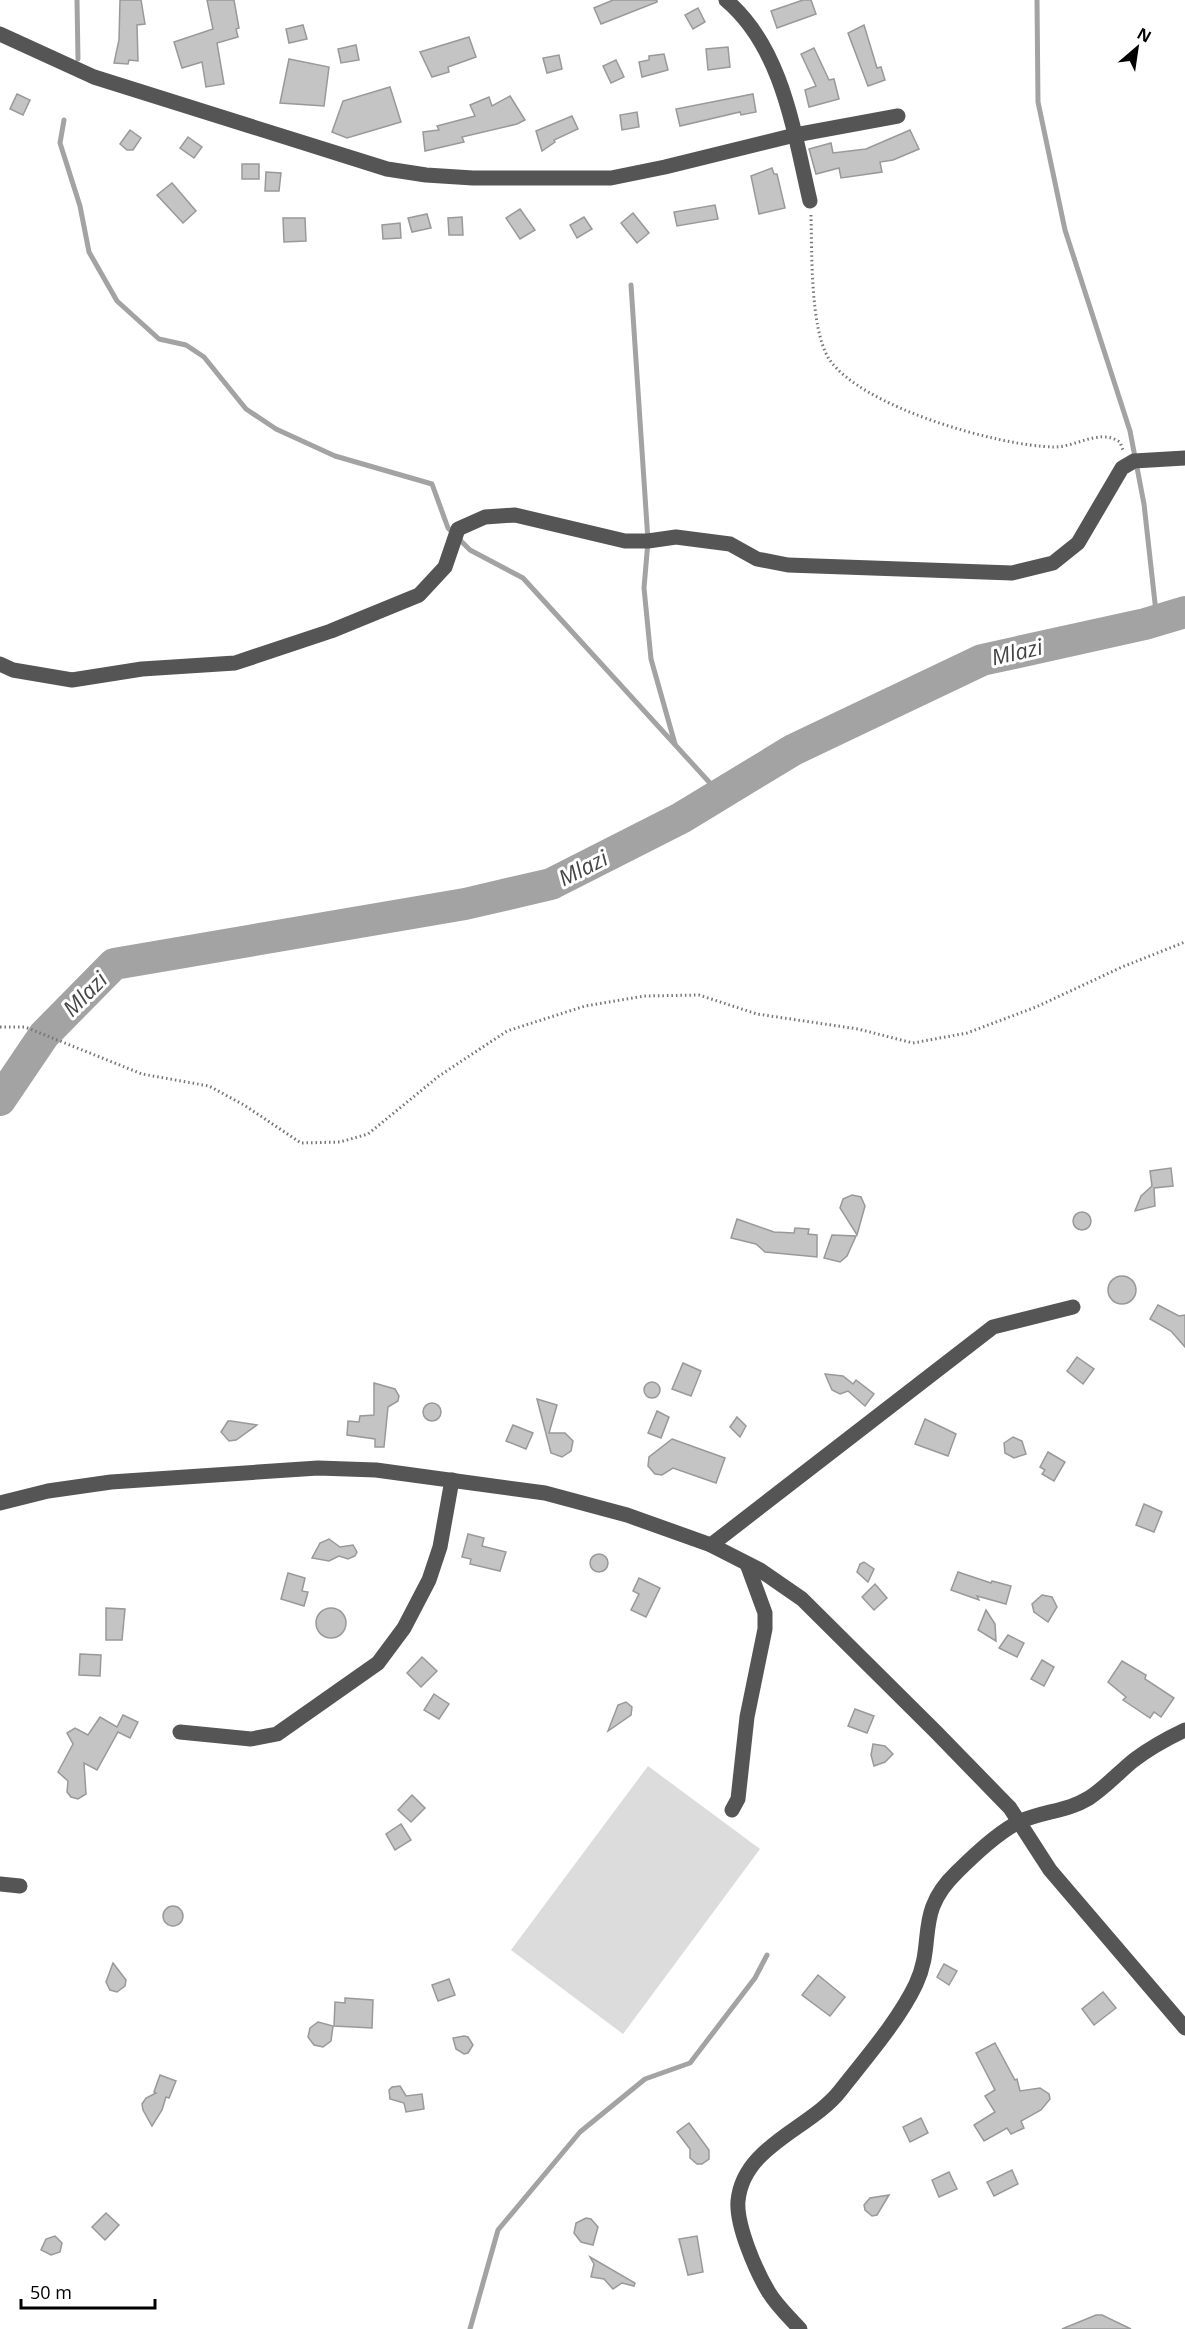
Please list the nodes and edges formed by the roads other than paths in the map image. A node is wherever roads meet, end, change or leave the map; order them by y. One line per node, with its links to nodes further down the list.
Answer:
1 (726, 0): 4 (street)
2 (0, 34): 4 (street)
3 (898, 116): 4 (street)
4 (795, 135): 5 (street)
5 (810, 201)
6 (1185, 458): 7 (street)
7 (0, 664)
8 (1073, 1307): 11 (street)
9 (452, 1480): 10 (street); 11 (street); 14 (street)
10 (0, 1503)
11 (711, 1545): 12 (street)
12 (747, 1564): 15 (street); 16 (street)
13 (1185, 1730): 16 (street)
14 (180, 1732)
15 (732, 1810)
16 (1020, 1821): 19 (street); 20 (street)
17 (0, 1884): 18 (street)
18 (20, 1886)
19 (1185, 2028)
20 (800, 2329)

